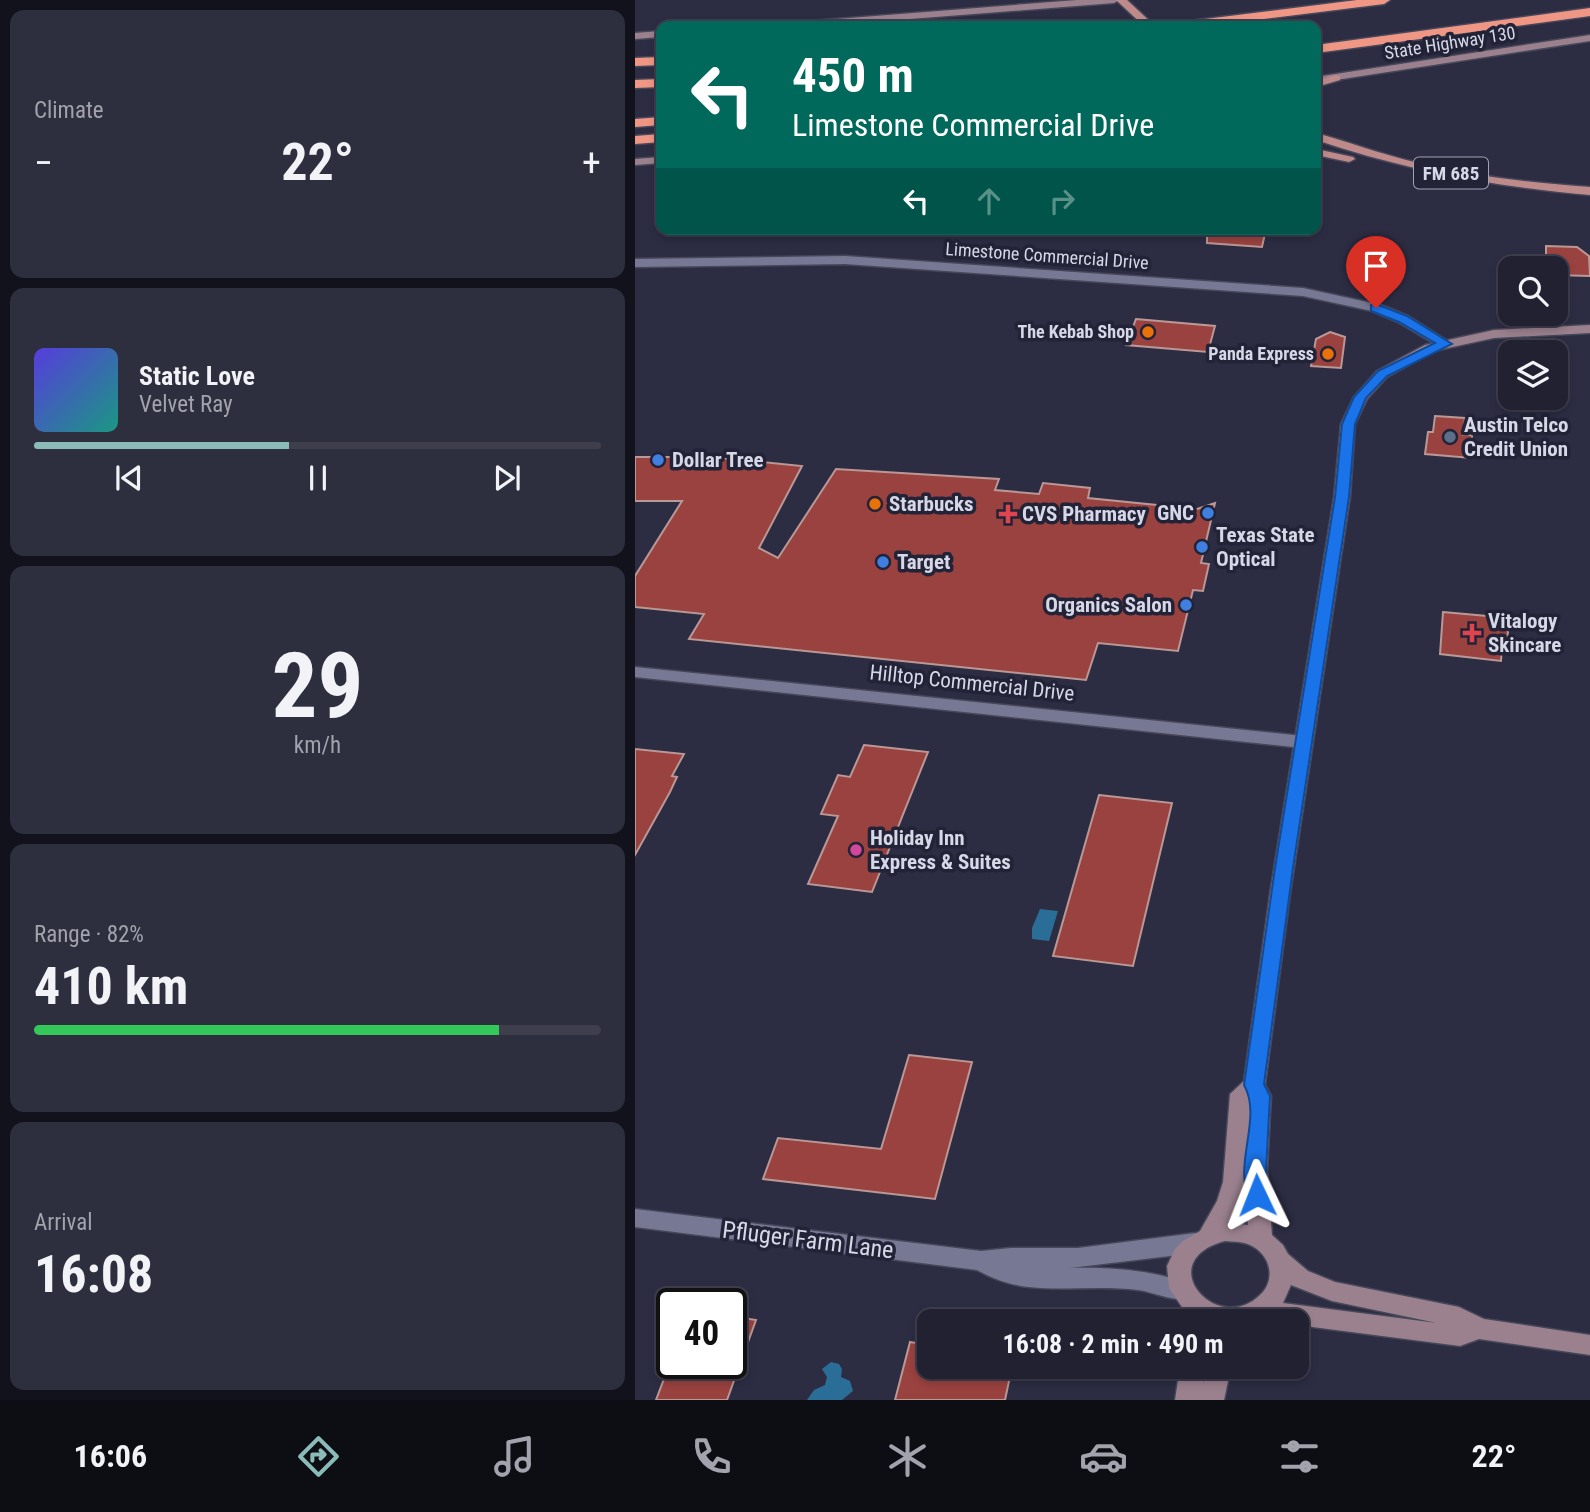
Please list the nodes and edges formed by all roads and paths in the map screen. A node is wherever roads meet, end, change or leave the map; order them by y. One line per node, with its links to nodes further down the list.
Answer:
1 (1114, 0): 5 (street)
2 (1121, 0): 6 (main road)
3 (1384, 0): 7 (highway)
4 (1590, 12): 11 (highway)
5 (849, 21)
6 (1145, 21)
7 (1220, 21)
8 (656, 34): 9 (street)
9 (635, 36)
10 (1590, 38): 14 (street, State Highway 130)
11 (1321, 48)
12 (656, 61): 13 (highway)
13 (635, 62)
14 (1336, 78): 15 (main road)
15 (1321, 81)
16 (656, 83): 17 (highway)
17 (635, 85)
18 (656, 121): 19 (highway)
19 (635, 123)
20 (656, 138): 22 (highway)
21 (1321, 138): 26 (main road, FM 685 / FM 685)
22 (635, 140)
23 (1321, 151): 27 (main road, FM 685 / FM 685)
24 (656, 160): 25 (street)
25 (635, 162)
26 (1590, 191)
27 (1590, 201)
28 (635, 263): 30 (street, Limestone Commercial Drive)
29 (1587, 330): 30 (street)
30 (1445, 344): 32 (street)
31 (635, 671): 32 (street, Hilltop Commercial Drive)
32 (1303, 742): 33 (street)
33 (1254, 1085): 35 (street); 36 (street)
34 (635, 1218): 38 (street, Pfluger Farm Lane)
35 (1202, 1239): 36 (street); 38 (street, Pfluger Farm Lane); 39 (street)
36 (1261, 1239): 37 (street)
37 (1279, 1261): 40 (street); 42 (street)
38 (981, 1262): 39 (street, Pfluger Farm Lane)
39 (1190, 1305)
40 (1261, 1309)
41 (1309, 1322): 42 (street)
42 (1479, 1329): 43 (street)
43 (1590, 1345)
44 (1191, 1379): 46 (street)
45 (1216, 1379): 47 (street)
46 (1188, 1400)
47 (1211, 1400)

